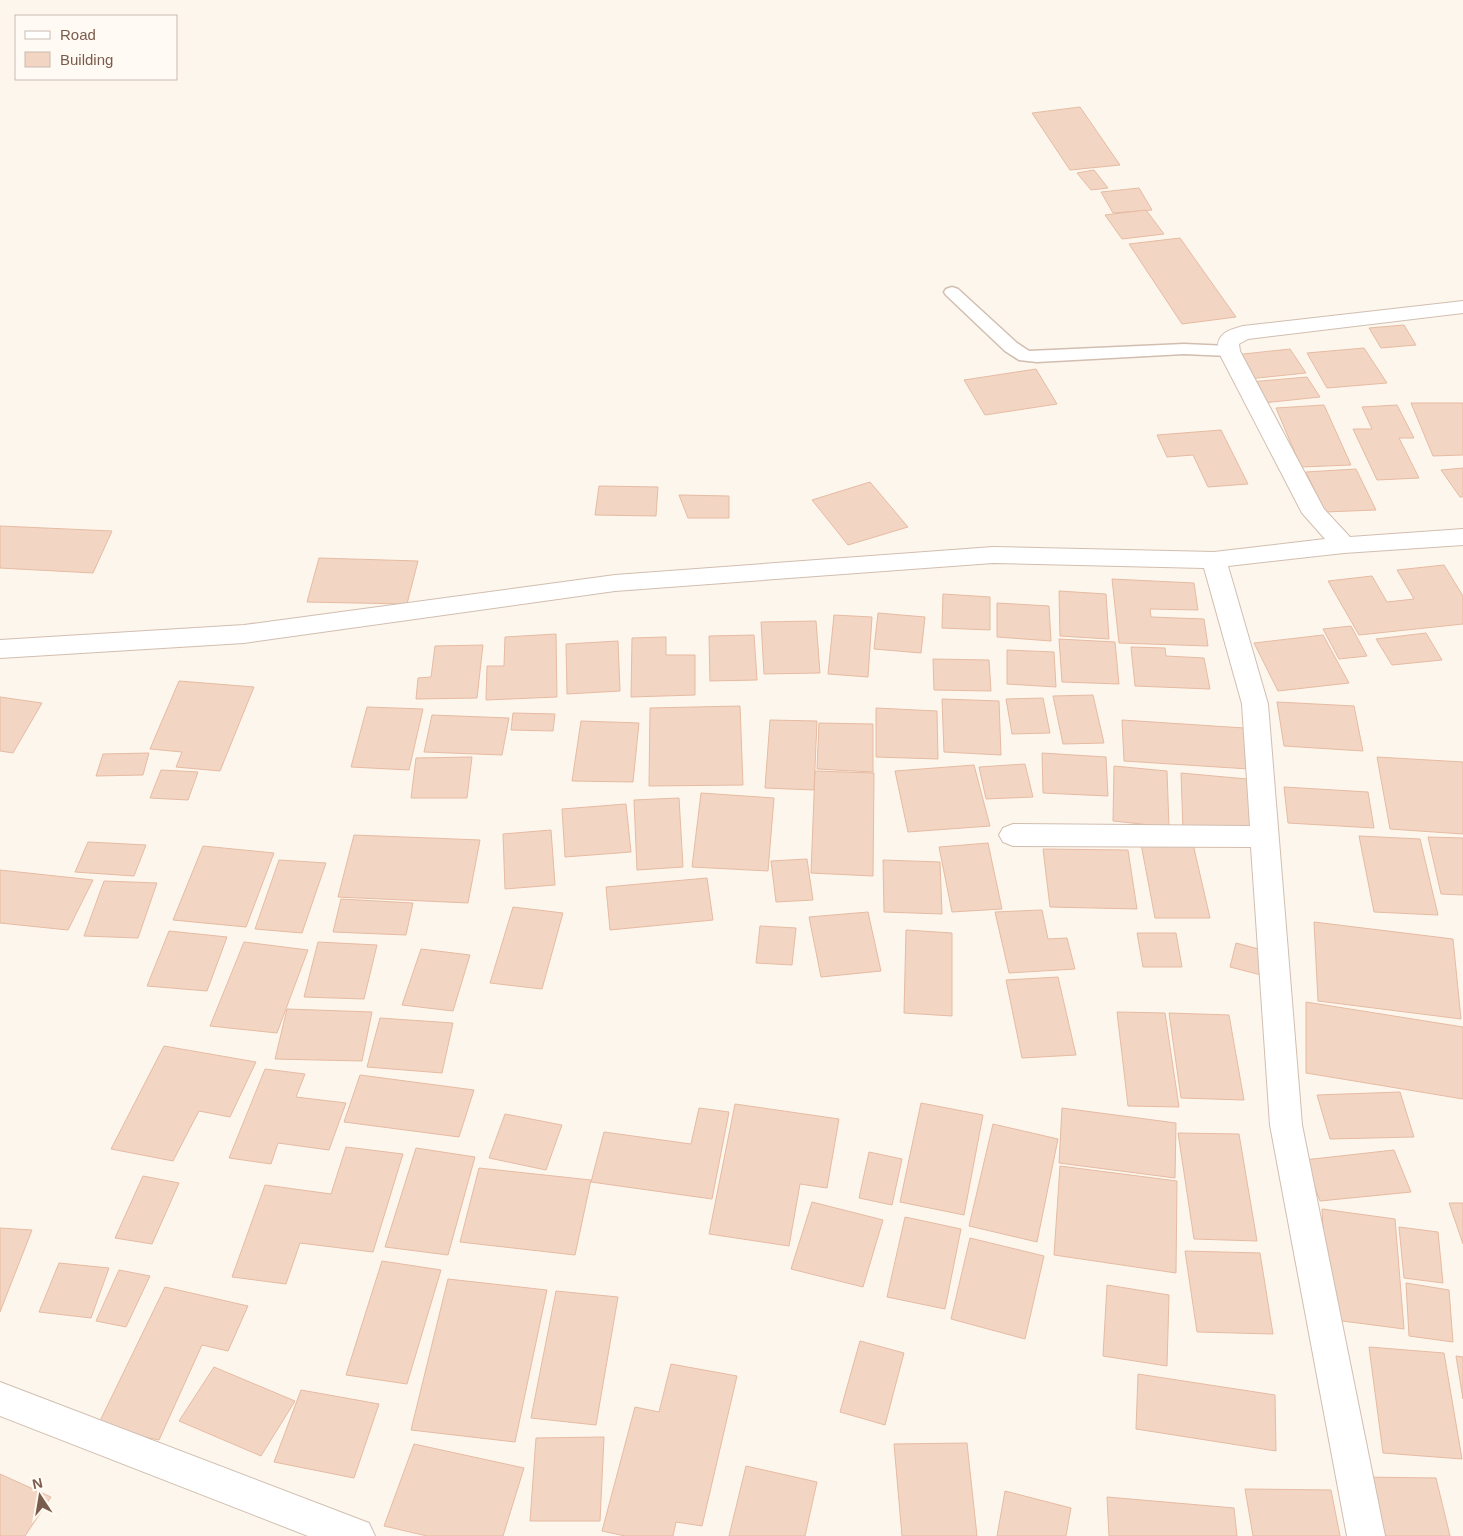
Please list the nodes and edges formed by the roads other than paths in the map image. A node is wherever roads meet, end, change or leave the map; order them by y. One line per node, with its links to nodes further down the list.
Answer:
1 (952, 292): 3 (lane)
2 (1463, 307): 3 (street)
3 (1229, 351): 5 (street)
4 (1463, 537): 5 (street)
5 (1344, 545): 6 (street)
6 (1214, 560): 7 (street); 9 (street)
7 (0, 649)
8 (1013, 835): 9 (street)
9 (1265, 837): 12 (street)
10 (0, 1399): 11 (street)
11 (356, 1536)
12 (1366, 1536)

